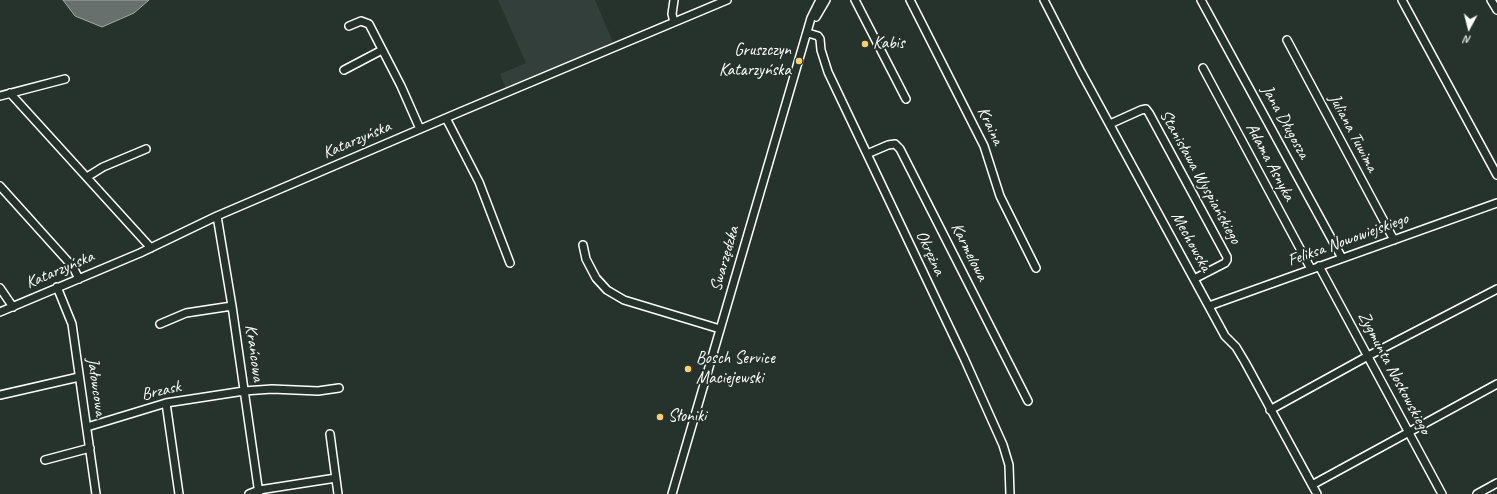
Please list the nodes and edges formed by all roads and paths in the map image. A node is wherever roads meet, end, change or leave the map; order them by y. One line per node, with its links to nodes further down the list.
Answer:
1 (674, 0): 12 (street)
2 (727, 0): 12 (street, Katarzyńska)
3 (820, 0): 14 (street, Swarzędzka)
4 (826, 0): 14 (street, Swarzędzka)
5 (855, 0): 22 (street)
6 (910, 0): 39 (street, Kraina)
7 (1044, 0): 24 (street, Mechowska)
8 (1202, 0): 36 (street, Jana Długosza)
9 (1402, 0): 28 (street)
10 (1491, 0): 11 (street)
11 (1497, 10)
12 (674, 22): 23 (street, Katarzyńska)
13 (349, 26): 16 (street)
14 (808, 33): 27 (street, Okrężna); 51 (street, Swarzędzka)
15 (1287, 40): 33 (street, Juliana Tuwima)
16 (382, 50): 18 (street); 25 (street)
17 (1202, 68): 40 (street, Adama Asnyka)
18 (344, 70)
19 (65, 80): 20 (street)
20 (10, 93): 21 (street); 29 (street)
21 (0, 96)
22 (906, 99)
23 (446, 118): 25 (street, Katarzyńska); 37 (street)
24 (1110, 124): 42 (street, Mechowska); 42 (street, Stanisława Wyspiańskiego)
25 (420, 129): 32 (street, Katarzyńska)
26 (146, 149): 29 (street)
27 (867, 154): 58 (street, Karmelowa); 75 (street, Okrężna)
28 (1497, 175)
29 (87, 177): 35 (street)
30 (0, 186): 41 (street)
31 (1497, 203): 33 (street, Feliksa Nowowiejskiego)
32 (217, 216): 35 (street, Katarzyńska); 46 (street, Krańcowa)
33 (1394, 240): 36 (street, Feliksa Nowowiejskiego)
34 (583, 245): 51 (street)
35 (151, 248): 41 (street, Katarzyńska)
36 (1342, 258): 38 (street, Feliksa Nowowiejskiego)
37 (510, 263)
38 (1319, 266): 40 (street, Feliksa Nowowiejskiego); 52 (street, Zygmunta Noskowskiego)
39 (1036, 268)
40 (1311, 269): 47 (street, Feliksa Nowowiejskiego)
41 (79, 279): 43 (street, Katarzyńska)
42 (1194, 280): 47 (street, Mechowska)
43 (57, 287): 48 (street, Katarzyńska); 53 (street, Jałowcowa)
44 (0, 288): 48 (street)
45 (1497, 288): 52 (street)
46 (232, 306): 50 (street); 56 (street, Krańcowa)
47 (1209, 306): 60 (street, Mechowska)
48 (13, 307): 49 (street, Katarzyńska)
49 (0, 312)
50 (160, 324)
51 (720, 329): 74 (street, Swarzędzka)
52 (1368, 356): 60 (street); 62 (street, Zygmunta Noskowskiego)
53 (79, 377): 57 (street); 61 (street, Jałowcowa)
54 (1497, 384): 62 (street)
55 (339, 388): 56 (street, Brzask)
56 (244, 391): 59 (street, Brzask); 69 (street, Krańcowa)
57 (0, 395)
58 (1028, 401)
59 (166, 403): 61 (street, Brzask); 71 (street)
60 (1270, 410): 68 (street, Mechowska)
61 (87, 427): 64 (street, Jałowcowa)
62 (1409, 433): 68 (street); 77 (street, Zygmunta Noskowskiego)
63 (330, 434): 66 (street)
64 (90, 448): 65 (street); 70 (street, Jałowcowa)
65 (45, 460)
66 (336, 478): 69 (street); 73 (street)
67 (1497, 483): 78 (street)
68 (1312, 486): 76 (street, Mechowska)
69 (259, 492): 72 (street)
70 (96, 494)
71 (179, 494)
72 (248, 494)
73 (338, 494)
74 (672, 494)
75 (1010, 494)
76 (1316, 494)
77 (1442, 494)
78 (1478, 494)

